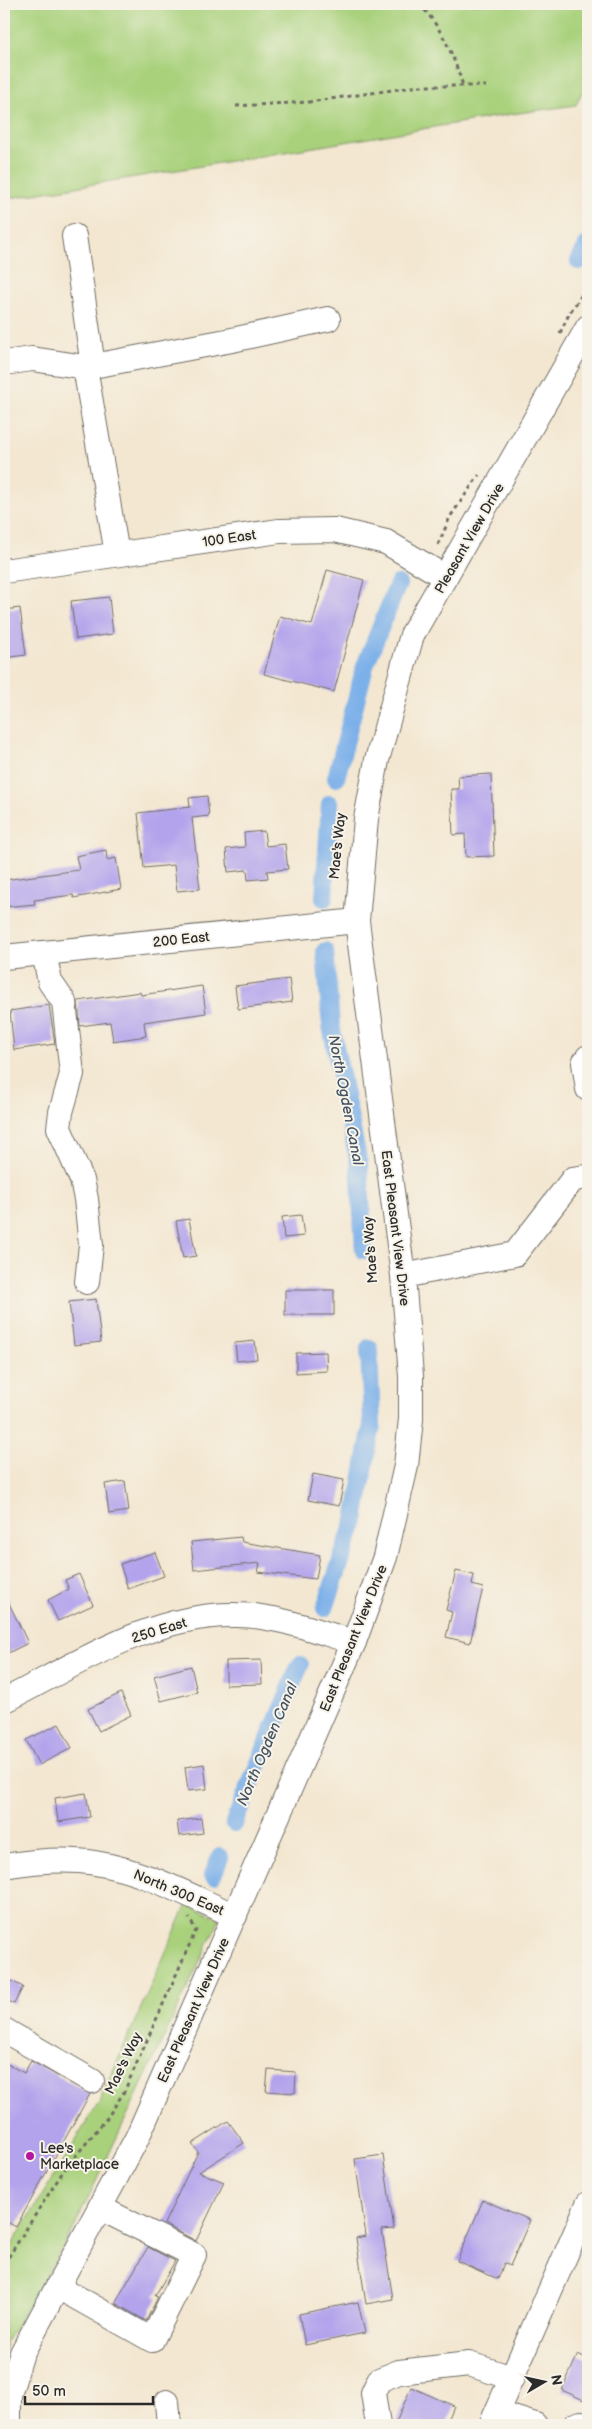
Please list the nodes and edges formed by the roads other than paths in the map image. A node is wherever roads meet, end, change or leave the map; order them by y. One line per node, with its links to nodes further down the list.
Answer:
1 (74, 236): 5 (street)
2 (328, 319): 5 (street)
3 (588, 327): 8 (street, Pleasant View Drive)
4 (4, 363): 5 (street)
5 (89, 366): 6 (street)
6 (117, 554): 7 (street, 100 East); 8 (street, 100 East)
7 (4, 571)
8 (445, 577): 9 (street, Pleasant View Drive)
9 (377, 760): 10 (street, East Pleasant View Drive)
10 (357, 921): 11 (street, 200 East); 16 (street, East Pleasant View Drive)
11 (44, 953): 12 (street, 200 East); 17 (street)
12 (4, 957)
13 (588, 1057): 14 (street)
14 (588, 1089)
15 (588, 1177): 16 (street)
16 (403, 1276): 18 (street, East Pleasant View Drive)
17 (87, 1282)
18 (354, 1642): 19 (street, 250 East); 21 (street, East Pleasant View Drive)
19 (4, 1702)
20 (4, 1866): 21 (street, North 300 East)
21 (235, 1916): 25 (street, East Pleasant View Drive)
22 (4, 2030): 23 (street)
23 (92, 2081)
24 (588, 2204): 27 (street)
25 (100, 2208): 26 (street, East Pleasant View Drive); 26 (street)
26 (58, 2287): 30 (street, East Pleasant View Drive)
27 (512, 2378): 29 (street); 32 (street)
28 (167, 2402): 31 (street)
29 (494, 2419): 33 (street)
30 (13, 2424)
31 (169, 2425)
32 (378, 2425)
33 (535, 2425)
34 (575, 2425): 35 (street)
35 (585, 2425)

